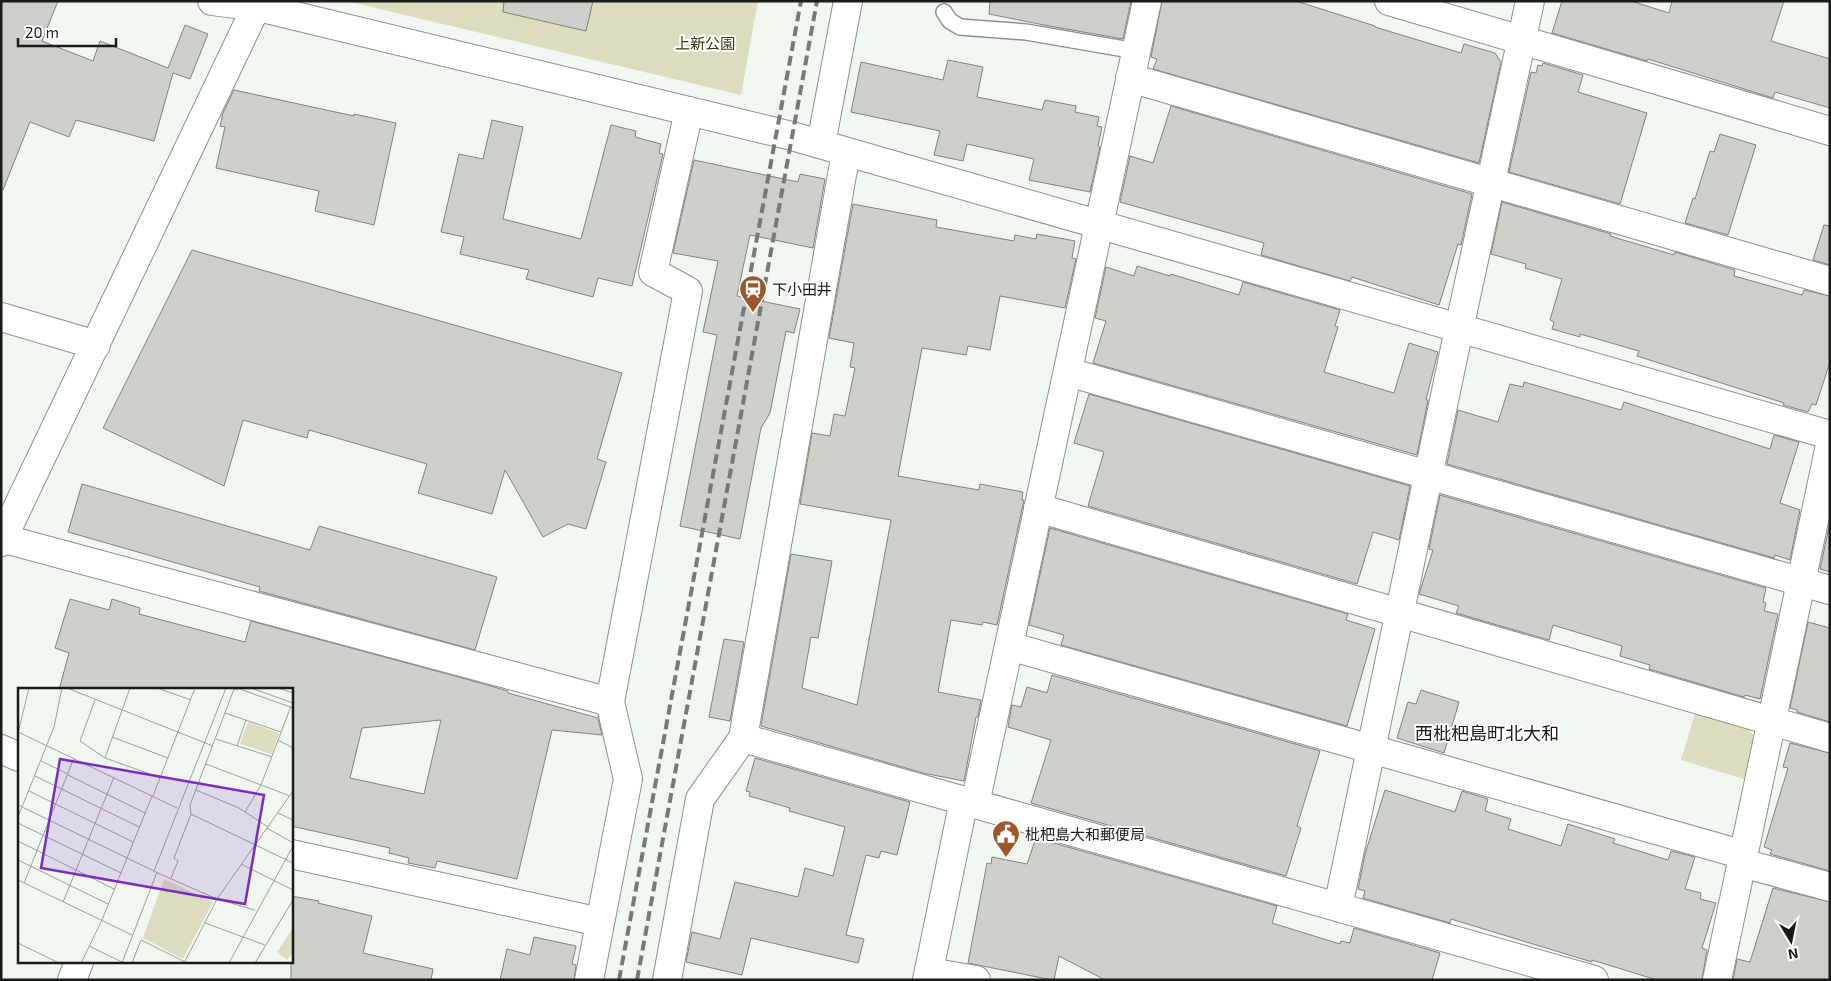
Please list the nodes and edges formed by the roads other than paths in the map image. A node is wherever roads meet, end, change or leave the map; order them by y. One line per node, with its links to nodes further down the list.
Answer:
1 (212, 1): 6 (street)
2 (848, 1): 13 (street)
3 (1147, 1): 9 (street)
4 (1389, 1): 8 (street)
5 (1530, 1): 8 (street)
6 (258, 4): 11 (street); 20 (street)
7 (944, 12): 9 (lane)
8 (1522, 40): 12 (street); 15 (street)
9 (1136, 51): 10 (street)
10 (1130, 78): 15 (street); 16 (street)
11 (689, 111): 13 (street); 31 (street)
12 (1830, 131)
13 (820, 144): 14 (street)
14 (846, 152): 16 (street); 33 (street)
15 (1491, 183): 17 (street); 19 (street)
16 (1099, 225): 19 (street); 21 (street)
17 (1830, 281)
18 (1, 317): 20 (street)
19 (1459, 329): 22 (street); 24 (street)
20 (96, 345): 26 (street)
21 (1068, 372): 24 (street); 25 (street)
22 (1830, 435)
23 (1830, 445): 27 (street)
24 (1428, 475): 27 (street); 29 (street)
25 (1038, 508): 29 (street); 30 (street)
26 (2, 540): 31 (street)
27 (1801, 582): 28 (street); 32 (street)
28 (1830, 590)
29 (1399, 613): 32 (street); 36 (street)
30 (1009, 646): 36 (street); 38 (street)
31 (610, 702): 43 (street)
32 (1772, 722): 34 (street); 40 (street)
33 (743, 738): 38 (street); 48 (street)
34 (1830, 738)
35 (1, 749): 37 (street)
36 (1371, 749): 40 (street); 42 (street)
37 (18, 757)
38 (969, 802): 42 (street); 45 (street)
39 (292, 854): 43 (street)
40 (1743, 859): 41 (street); 51 (street)
41 (1830, 887)
42 (1338, 907): 50 (street)
43 (600, 922): 47 (street)
44 (78, 964): 46 (street)
45 (928, 976): 49 (street)
46 (72, 980)
47 (589, 980)
48 (667, 980)
49 (976, 980)
50 (1594, 980)
51 (1717, 980)

